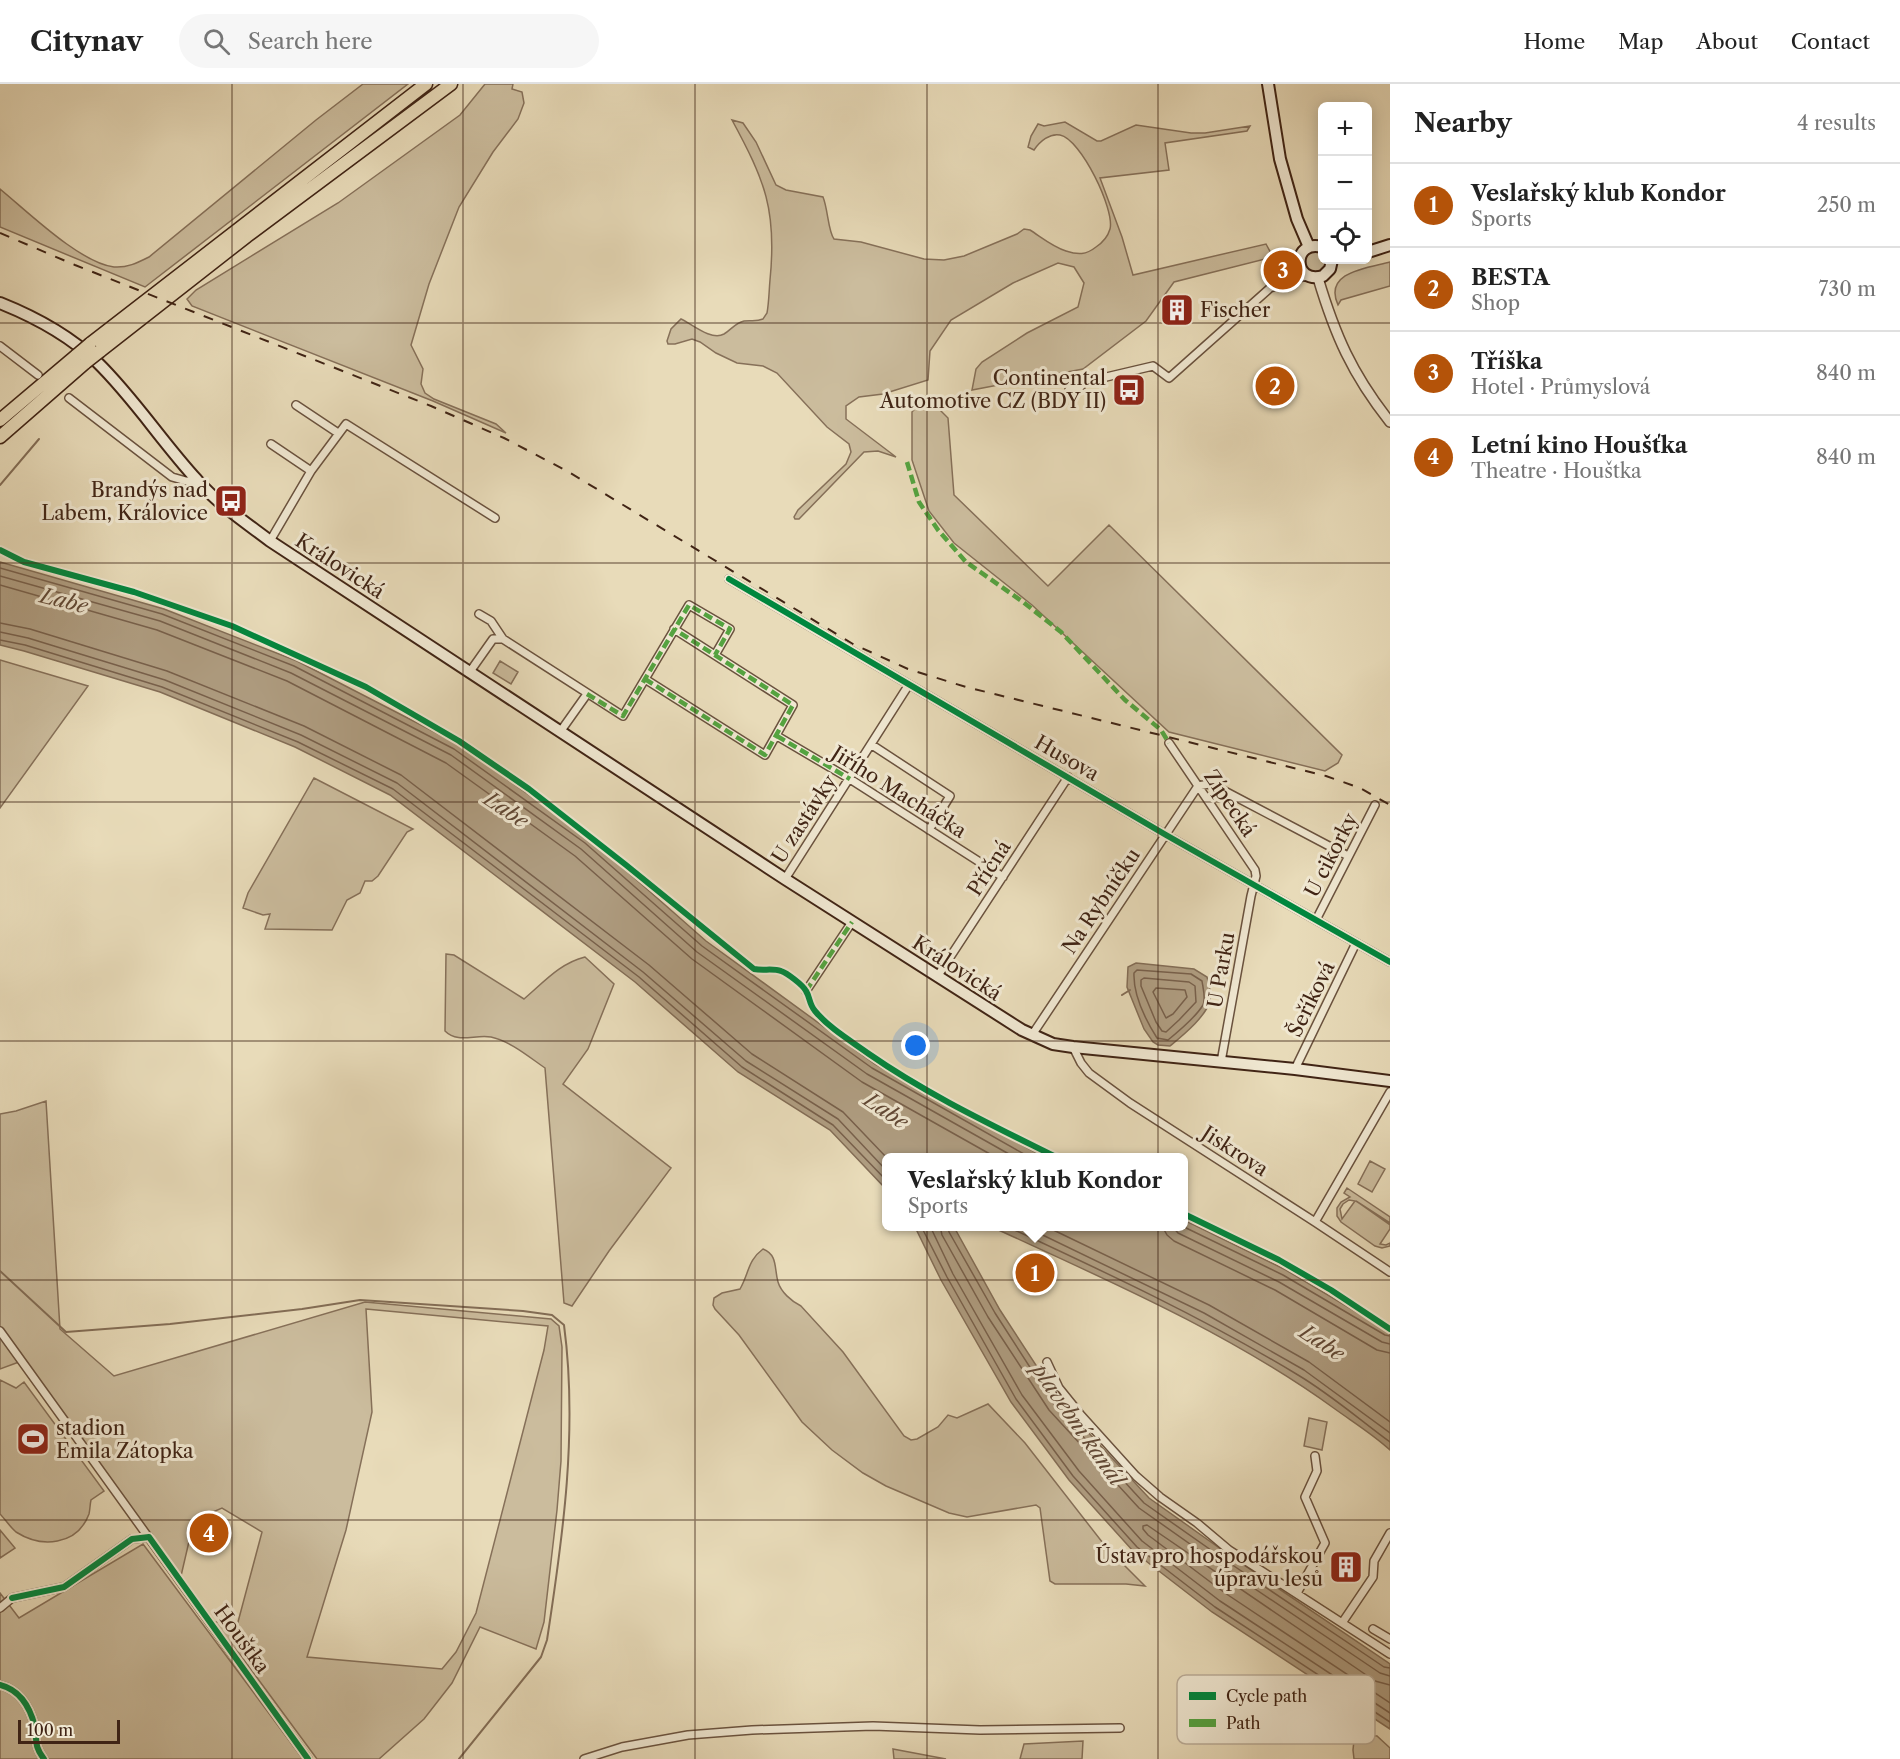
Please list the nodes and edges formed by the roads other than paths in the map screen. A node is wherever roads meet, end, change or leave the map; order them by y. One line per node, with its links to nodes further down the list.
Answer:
1 (426, 84): 14 (highway)
2 (451, 84): 14 (highway)
3 (1268, 84): 6 (main road)
4 (1390, 245): 7 (main road)
5 (1318, 246): 6 (main road)
6 (1309, 247): 9 (main road)
7 (1372, 251)
8 (1331, 264): 10 (main road)
9 (1300, 265): 10 (main road); 11 (street)
10 (1313, 277): 11 (street); 21 (street)
11 (1292, 279): 17 (street)
12 (0, 303): 26 (main road, Královická)
13 (0, 346): 16 (street)
14 (95, 347): 15 (highway, bridge)
15 (81, 358): 20 (highway); 23 (highway)
16 (38, 375)
17 (1069, 390)
18 (69, 398): 26 (street, Královická)
19 (296, 405): 22 (street)
20 (0, 420)
21 (1390, 422)
22 (338, 433): 25 (street); 27 (street)
23 (0, 437)
24 (271, 444): 25 (street)
25 (311, 471): 28 (street)
26 (197, 481): 28 (main road, Královická)
27 (495, 518)
28 (270, 541): 34 (main road, Královická)
29 (729, 579): 36 (street, Husova)
30 (479, 614): 32 (street)
31 (674, 628): 33 (street); 33 (street); 35 (street)
32 (502, 639): 34 (street); 37 (street)
33 (715, 655): 39 (street)
34 (469, 673): 38 (main road, Královická)
35 (645, 679): 37 (street); 39 (street)
36 (908, 686): 41 (street, U zastávky); 42 (street, Husova)
37 (586, 694): 38 (street)
38 (560, 732): 50 (main road, Královická)
39 (777, 736): 43 (street, Jiřího Macháčka)
40 (1169, 743): 44 (street, Zípecká)
41 (872, 744): 43 (street, U zastávky); 46 (street)
42 (1068, 777): 47 (street, Husova); 49 (street, Příčná)
43 (850, 780): 46 (street, Jiřího Macháčka); 50 (street, U zastávky)
44 (1198, 786): 47 (street, Na Rybníčku); 48 (street); 51 (street, Zípecká)
45 (1376, 805): 48 (street, U cikorky)
46 (929, 830): 49 (street, Jiřího Macháčka)
47 (1166, 835): 51 (street, Husova); 58 (street, Na Rybníčku)
48 (1348, 856): 52 (street, U cikorky)
49 (1003, 877): 56 (street, Příčná)
50 (785, 879): 53 (main road, Královická)
51 (1254, 884): 52 (street, Husova); 60 (street, U Parku)
52 (1316, 920): 54 (street, Husova)
53 (852, 922): 56 (main road, Královická); 57 (street)
54 (1356, 943): 55 (street, Husova); 61 (street, Šeříková)
55 (1390, 962)
56 (937, 977): 58 (main road, Královická)
57 (806, 991)
58 (1032, 1035): 59 (main road, Královická)
59 (1073, 1047): 60 (main road, Královická); 64 (street, Jiskrova)
60 (1221, 1062): 61 (main road, Královická)
61 (1295, 1069): 62 (main road, Královická)
62 (1390, 1081)
63 (1390, 1092): 64 (street)
64 (1315, 1222): 65 (street, Jiskrova)
65 (1390, 1272)
66 (0, 1331): 70 (street, Houštka)
67 (1047, 1362): 71 (street)
68 (1315, 1456): 71 (street)
69 (1390, 1533): 73 (street)
70 (149, 1537): 72 (street); 80 (street, Houštka)
71 (1297, 1593): 73 (street)
72 (0, 1608)
73 (1342, 1623): 76 (street)
74 (1373, 1629): 75 (street)
75 (1390, 1639)
76 (1390, 1654)
77 (0, 1685): 79 (street)
78 (1120, 1728): 81 (street)
79 (42, 1756)
80 (308, 1759)
81 (584, 1759)

